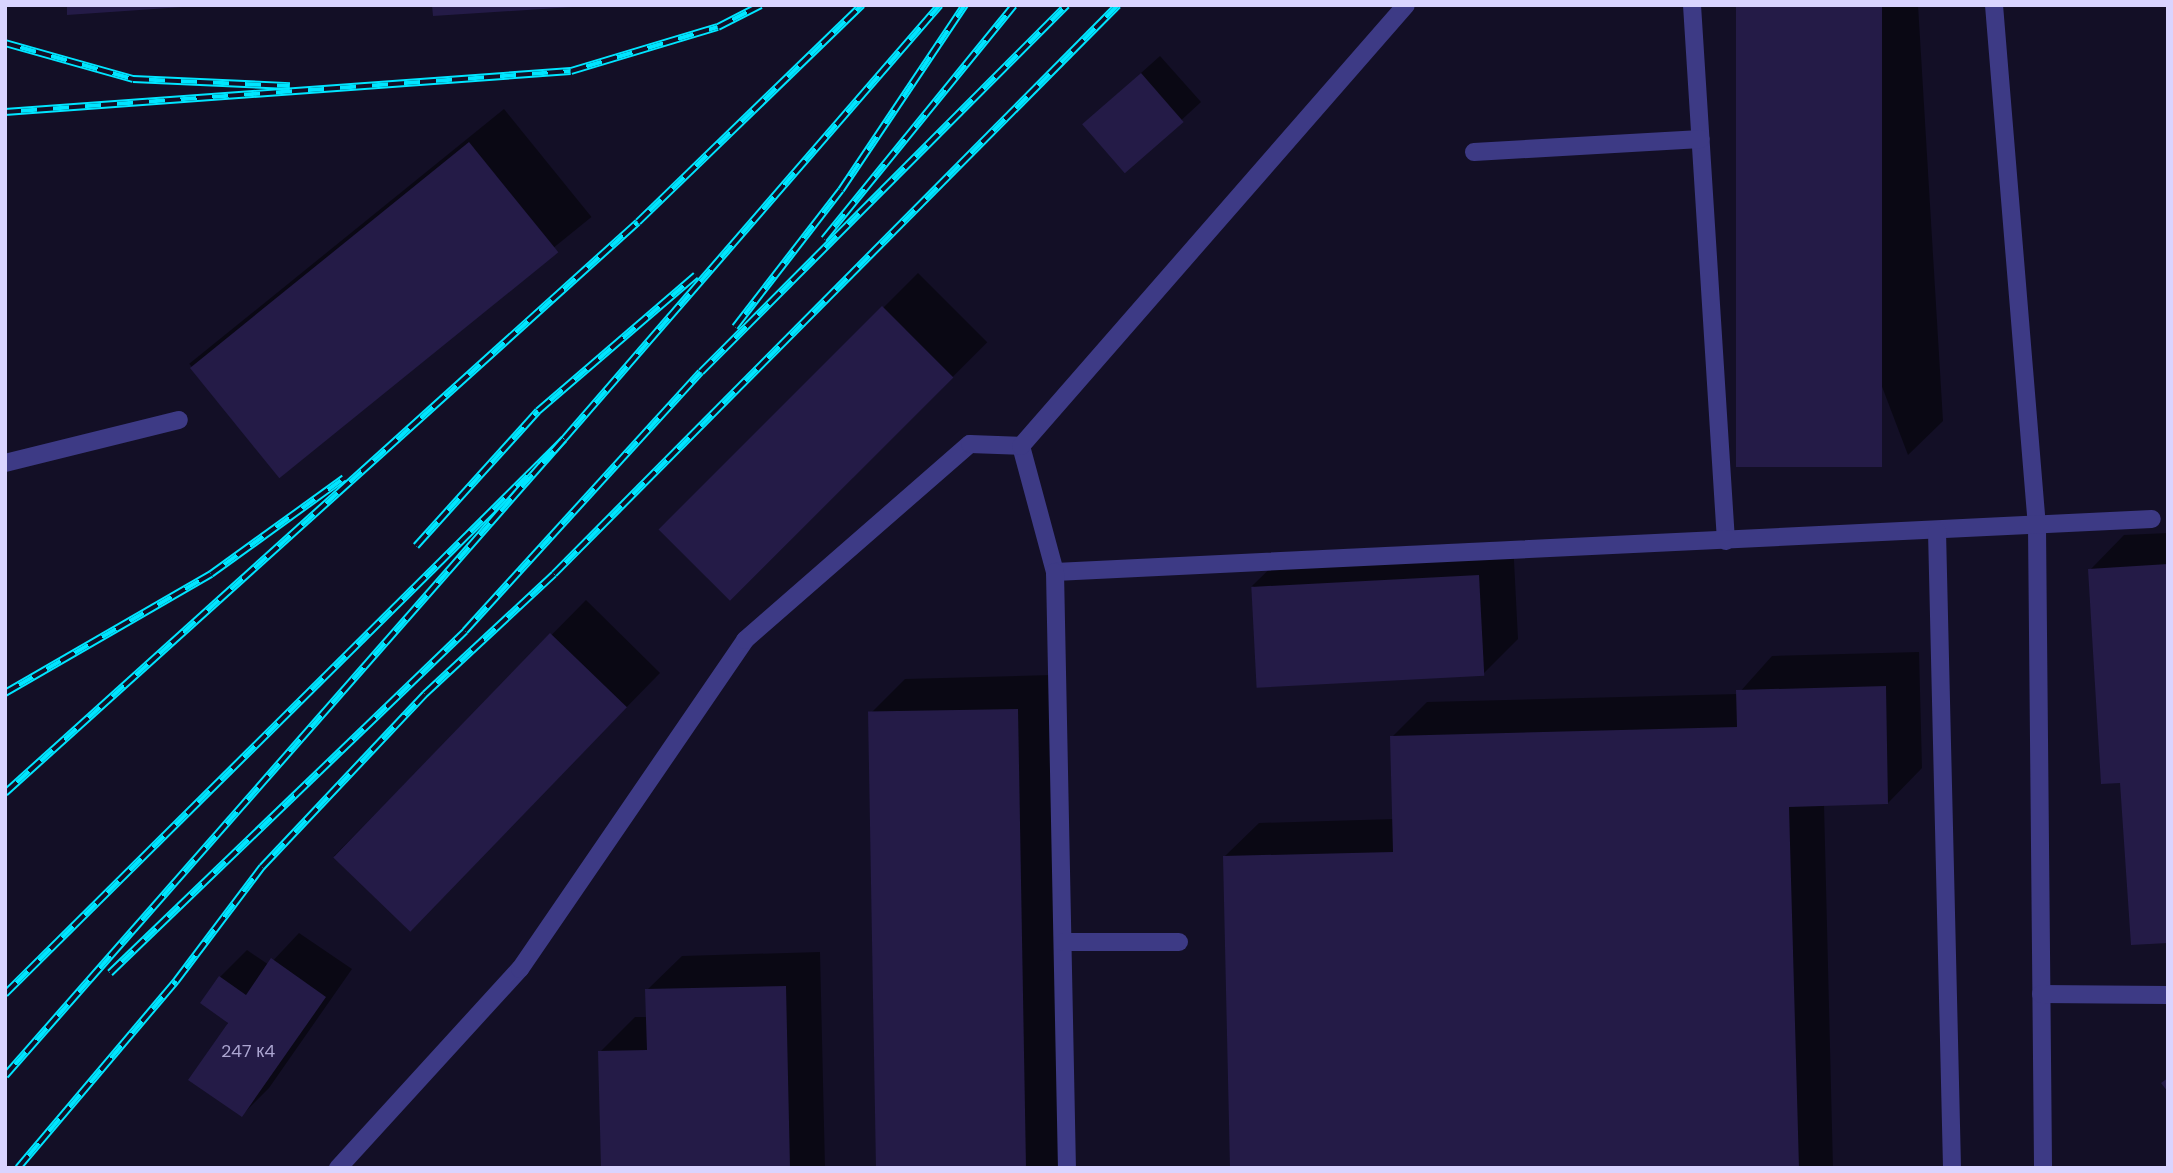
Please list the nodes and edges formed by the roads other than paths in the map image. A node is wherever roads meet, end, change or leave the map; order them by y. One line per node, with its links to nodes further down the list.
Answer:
1 (1406, 5): 7 (lane)
2 (1692, 5): 4 (lane)
3 (1994, 5): 10 (lane)
4 (1701, 139): 5 (lane); 12 (lane)
5 (1474, 152)
6 (179, 420): 8 (lane)
7 (1021, 446): 13 (lane); 18 (lane)
8 (5, 463)
9 (2152, 519): 10 (lane)
10 (2037, 527): 11 (lane); 16 (lane)
11 (1937, 531): 12 (lane); 20 (lane)
12 (1726, 541): 13 (lane)
13 (1055, 572): 14 (lane)
14 (1063, 942): 15 (lane); 19 (lane)
15 (1179, 942)
16 (2042, 995): 17 (lane); 21 (lane)
17 (2168, 995)
18 (338, 1168)
19 (1067, 1168)
20 (1952, 1168)
21 (2043, 1168)

